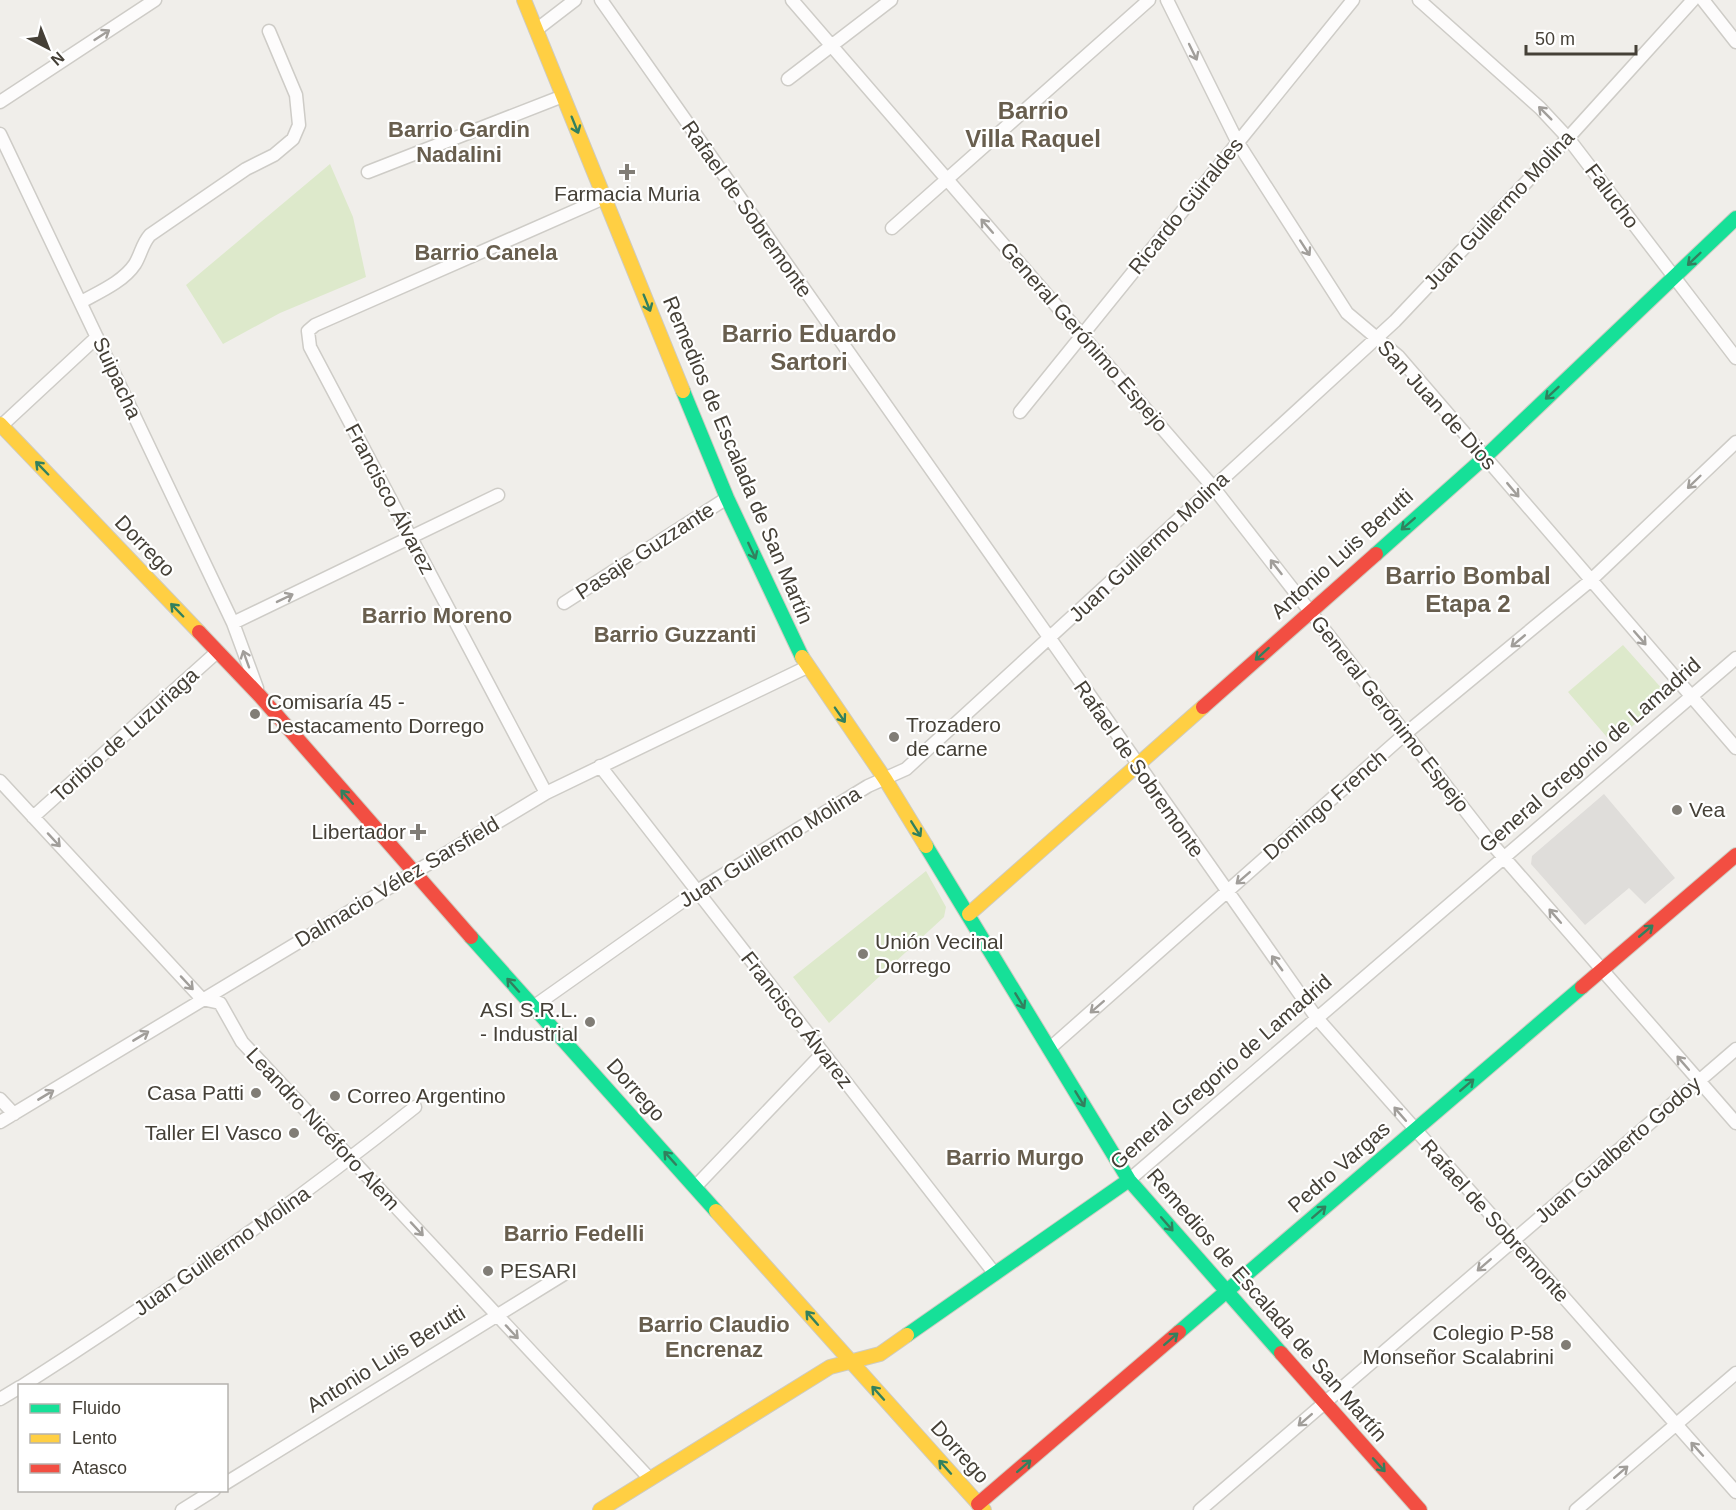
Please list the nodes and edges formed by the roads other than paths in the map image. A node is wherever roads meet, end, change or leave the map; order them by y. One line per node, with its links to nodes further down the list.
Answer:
1 (155, 0): 19 (street, one-way to 1)
2 (524, 0): 13 (street, Remedios de Escalada de San Martín)
3 (575, 0): 13 (street)
4 (601, 0): 46 (street, Rafael de Sobremonte)
5 (792, 0): 16 (street, General Gerónimo Espejo)
6 (891, 0): 16 (street)
7 (1149, 0): 24 (street)
8 (1167, 0): 22 (street, San Juan de Dios, one-way to 22)
9 (1353, 0): 22 (street, Ricardo Güiraldes)
10 (1419, 0): 21 (street, Falucho, one-way to 10)
11 (1693, 0): 21 (street, Juan Guillermo Molina)
12 (1703, 0): 15 (street)
13 (536, 30): 18 (street, Remedios de Escalada de San Martín)
14 (269, 31): 29 (street)
15 (1736, 42)
16 (831, 46): 17 (street); 24 (street, General Gerónimo Espejo)
17 (788, 80)
18 (563, 96): 23 (street); 25 (street, Remedios de Escalada de San Martín, one-way to 25)
19 (0, 102)
20 (0, 134): 29 (street, Suipacha)
21 (1568, 138): 28 (street, Falucho); 32 (street, Juan Guillermo Molina)
22 (1238, 143): 30 (street, Ricardo Güiraldes); 32 (street, San Juan de Dios, one-way to 32)
23 (368, 172)
24 (947, 179): 27 (street); 30 (street, General Gerónimo Espejo, one-way to 24)
25 (604, 198): 40 (street, Remedios de Escalada de San Martín, one-way to 40); 41 (street, Francisco Álvarez)
26 (1736, 218): 28 (street, Antonio Luis Berutti, one-way to 28)
27 (892, 228)
28 (1674, 278): 33 (street, Falucho); 37 (street, Antonio Luis Berutti, one-way to 37)
29 (81, 302): 31 (street, Suipacha)
30 (1081, 334): 34 (street, Ricardo Güiraldes); 38 (street, General Gerónimo Espejo)
31 (97, 337): 35 (street); 45 (street, Suipacha)
32 (1377, 337): 37 (street, San Juan de Dios); 38 (street, Juan Guillermo Molina)
33 (1736, 358)
34 (1020, 412)
35 (0, 425): 47 (street, Dorrego, one-way to 35)
36 (1736, 442): 42 (street, Domingo French, one-way to 42)
37 (1485, 456): 42 (street, San Juan de Dios, one-way to 42); 44 (street, Antonio Luis Berutti, one-way to 44)
38 (1213, 487): 44 (street, General Gerónimo Espejo, one-way to 38); 46 (street, Juan Guillermo Molina)
39 (498, 495): 41 (street)
40 (727, 498): 43 (street, Pasaje Guzzante); 49 (street, Remedios de Escalada de San Martín, one-way to 49)
41 (410, 537): 45 (street, one-way to 41); 58 (street, Francisco Álvarez)
42 (1590, 581): 51 (street, San Juan de Dios, one-way to 51); 52 (street, Domingo French, one-way to 52)
43 (564, 603)
44 (1310, 610): 52 (street, General Gerónimo Espejo); 55 (street, Antonio Luis Berutti, one-way to 55)
45 (233, 623): 50 (street, Dorrego, one-way to 45)
46 (1048, 639): 55 (street, Rafael de Sobremonte); 56 (street, Juan Guillermo Molina)
47 (217, 652): 50 (street, Dorrego); 59 (street, Toribio de Luzuriaga)
48 (1736, 658): 51 (street, General Gregorio de Lamadrid)
49 (807, 667): 54 (street, Dalmacio Vélez Sarsfield); 56 (street, Remedios de Escalada de San Martín, one-way to 56)
50 (260, 696): 62 (street, Dorrego, one-way to 50)
51 (1691, 697): 53 (street, San Juan de Dios); 61 (street, General Gregorio de Lamadrid)
52 (1406, 734): 61 (street, General Gerónimo Espejo); 64 (street, Domingo French, one-way to 64)
53 (1736, 748)
54 (600, 766): 58 (street, Dalmacio Vélez Sarsfield); 63 (street, Francisco Álvarez)
55 (1138, 767): 64 (street, Rafael de Sobremonte); 65 (street, Antonio Luis Berutti)
56 (885, 779): 63 (street, Juan Guillermo Molina); 65 (street, Remedios de Escalada de San Martín, one-way to 65)
57 (0, 781): 59 (street, Leandro Nicéforo Alem)
58 (546, 793): 62 (street, Dalmacio Vélez Sarsfield)
59 (33, 817): 67 (street, Leandro Nicéforo Alem, one-way to 67)
60 (1736, 855): 66 (street, Pedro Vargas, one-way to 60)
61 (1504, 857): 66 (street, General Gerónimo Espejo, one-way to 61); 69 (street, General Gregorio de Lamadrid)
62 (414, 872): 67 (street, Dalmacio Vélez Sarsfield); 68 (street, Dorrego, one-way to 62)
63 (697, 891): 68 (street, Juan Guillermo Molina); 72 (street, Francisco Álvarez)
64 (1226, 893): 69 (street, Rafael de Sobremonte, one-way to 64); 70 (street, Domingo French, one-way to 70)
65 (969, 914): 70 (street, Remedios de Escalada de San Martín, one-way to 70)
66 (1602, 969): 73 (street, General Gerónimo Espejo, one-way to 66); 79 (street, Pedro Vargas, one-way to 66)
67 (202, 999): 76 (street, Dalmacio Vélez Sarsfield, one-way to 67); 80 (street, Leandro Nicéforo Alem)
68 (533, 1007): 82 (street, Dorrego, one-way to 68)
69 (1316, 1017): 79 (street, Rafael de Sobremonte, one-way to 69); 81 (street, General Gregorio de Lamadrid)
70 (1049, 1048): 81 (street, Remedios de Escalada de San Martín, one-way to 81)
71 (1736, 1049): 73 (street, Juan Gualberto Godoy)
72 (823, 1053): 82 (street); 85 (street, Francisco Álvarez)
73 (1699, 1081): 78 (street, General Gerónimo Espejo); 83 (street, Juan Gualberto Godoy)
74 (0, 1099): 76 (street)
75 (415, 1107): 80 (street, Juan Guillermo Molina)
76 (14, 1114): 77 (street, Dalmacio Vélez Sarsfield)
77 (0, 1122)
78 (1736, 1123)
79 (1414, 1130): 83 (street, Rafael de Sobremonte); 86 (street, Pedro Vargas, one-way to 79)
80 (351, 1158): 87 (street, Leandro Nicéforo Alem, one-way to 87); 90 (street, Juan Guillermo Molina)
81 (1129, 1180): 85 (street, General Gregorio de Lamadrid); 86 (street, Remedios de Escalada de San Martín, one-way to 86)
82 (696, 1186): 88 (street, Dorrego, one-way to 82)
83 (1513, 1240): 93 (street, Juan Gualberto Godoy, one-way to 93); 94 (street, Rafael de Sobremonte)
84 (568, 1271): 87 (street, Antonio Luis Berutti)
85 (995, 1274): 88 (street, General Gregorio de Lamadrid)
86 (1225, 1292): 93 (street, Remedios de Escalada de San Martín); 99 (street, Pedro Vargas, one-way to 86)
87 (496, 1315): 95 (street, Leandro Nicéforo Alem, one-way to 95); 96 (street, Antonio Luis Berutti)
88 (851, 1362): 95 (street, General Gregorio de Lamadrid); 99 (street, Dorrego, one-way to 88)
89 (1736, 1373): 94 (street)
90 (24, 1384)
91 (18, 1388): 92 (street, Juan Guillermo Molina)
92 (0, 1399)
93 (1324, 1403): 102 (street, Juan Gualberto Godoy, one-way to 102); 103 (street, Remedios de Escalada de San Martín, one-way to 103)
94 (1675, 1425): 98 (street, Rafael de Sobremonte, one-way to 94); 104 (street, one-way to 94)
95 (650, 1479): 101 (street, General Gregorio de Lamadrid)
96 (228, 1482)
97 (212, 1492): 100 (street)
98 (1736, 1492)
99 (978, 1508)
100 (183, 1510)
101 (600, 1510)
102 (1200, 1510)
103 (1420, 1510)
104 (1576, 1510)

